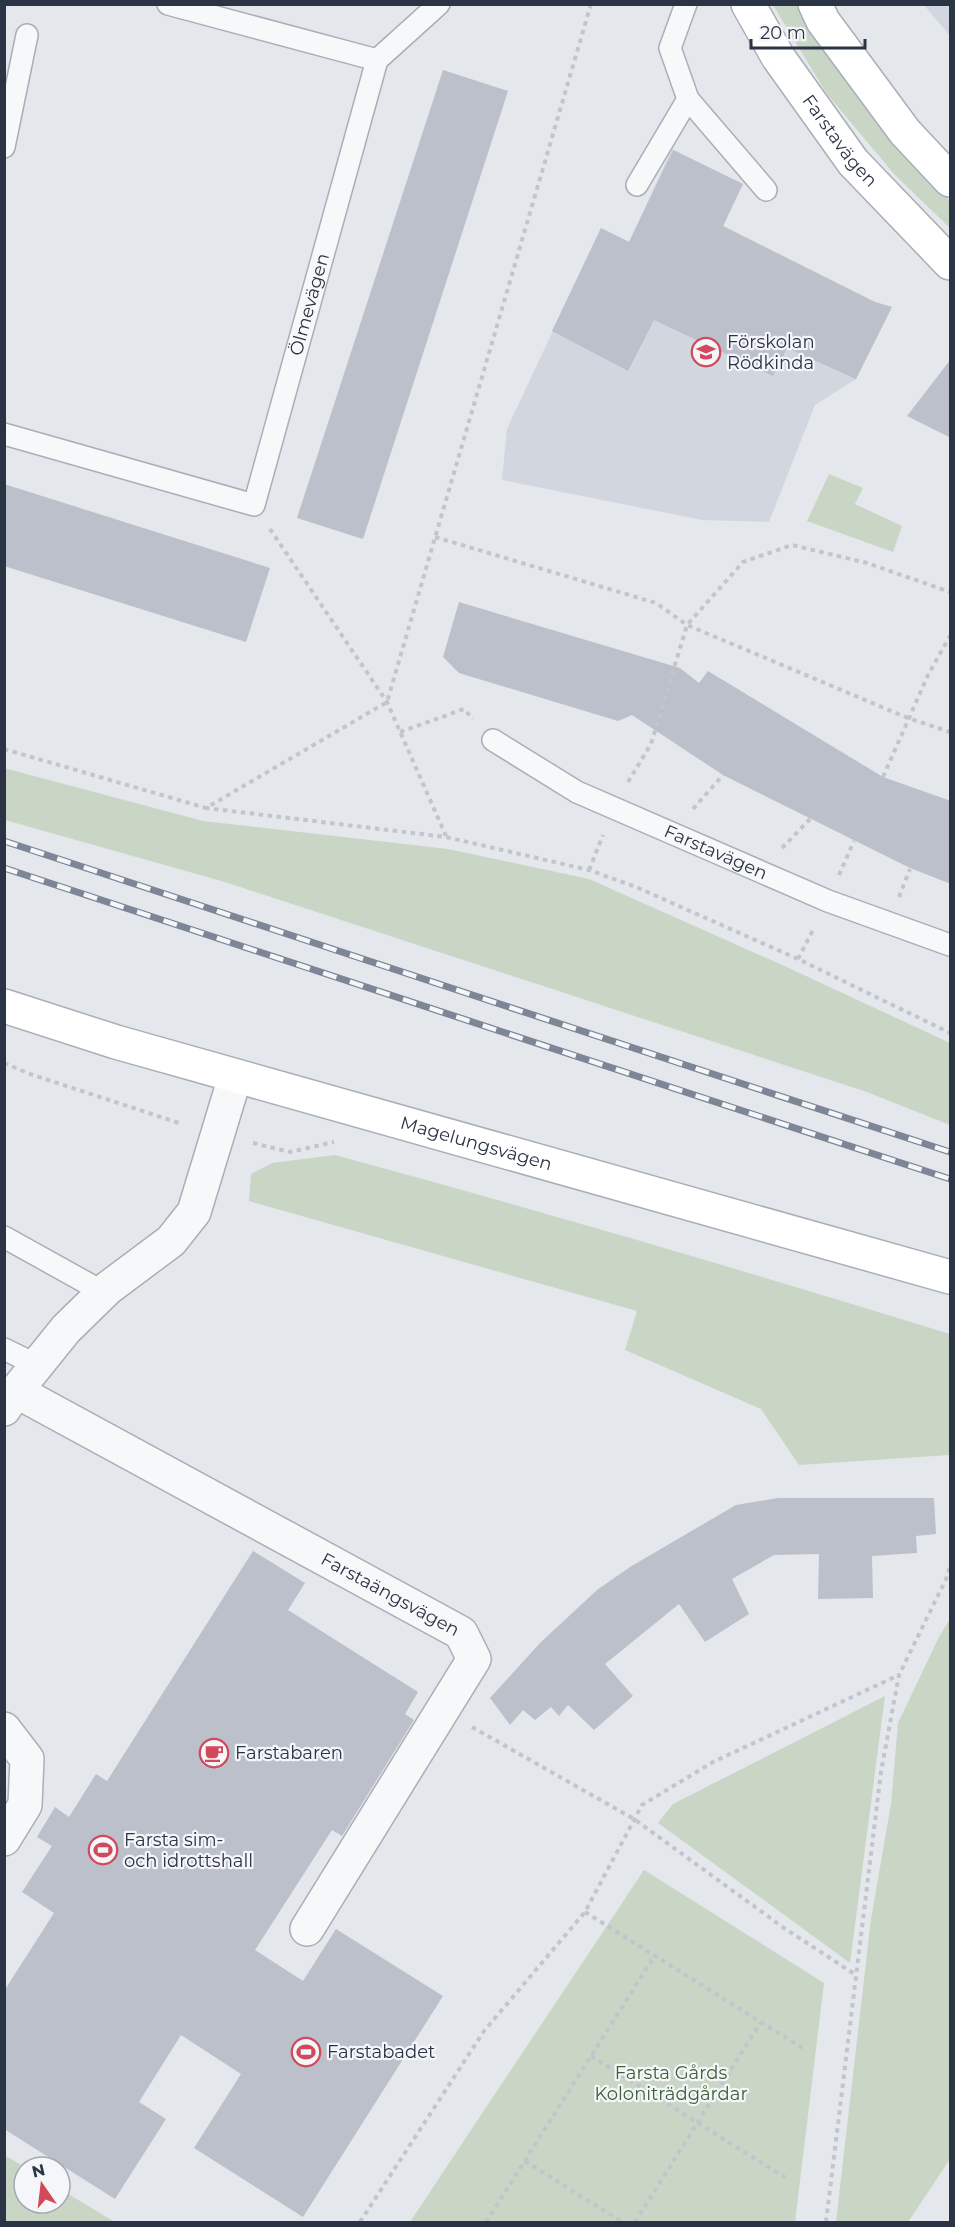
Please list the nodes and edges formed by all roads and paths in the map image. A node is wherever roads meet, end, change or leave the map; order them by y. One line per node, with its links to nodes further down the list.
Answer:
1 (168, 4): 8 (lane)
2 (439, 4): 8 (lane)
3 (591, 4): 17 (path)
4 (686, 4): 9 (lane)
5 (748, 4): 14 (main road, Farstavägen)
6 (815, 4): 11 (main road)
7 (27, 35): 10 (lane)
8 (377, 60): 16 (lane, Ölmevägen)
9 (687, 99): 12 (lane); 13 (lane)
10 (4, 147)
11 (951, 180)
12 (637, 185)
13 (766, 190)
14 (951, 263)
15 (4, 434): 16 (lane)
16 (254, 505): 21 (path)
17 (435, 537): 19 (path); 21 (path)
18 (951, 592): 19 (path)
19 (687, 625): 22 (path); 30 (path)
20 (951, 636): 22 (path)
21 (387, 702): 23 (path); 29 (path)
22 (908, 718): 24 (path); 28 (path)
23 (400, 732): 25 (path); 33 (path)
24 (951, 732)
25 (492, 740): 30 (lane, Farstavägen)
26 (4, 749): 29 (path)
27 (723, 775): 32 (path)
28 (883, 777)
29 (206, 808): 33 (path)
30 (613, 808): 32 (lane, Farstavägen); 34 (path)
31 (810, 819): 35 (path)
32 (673, 832): 35 (lane, Farstavägen)
33 (446, 837): 34 (path)
34 (589, 870): 38 (path)
35 (761, 870): 36 (lane, Farstavägen)
36 (951, 945)
37 (4, 1006): 40 (main road, Magelungsvägen)
38 (950, 1032)
39 (4, 1063): 41 (path)
40 (236, 1077): 41 (street, Farstaängsvägen); 44 (main road, Magelungsvägen)
41 (218, 1134): 42 (path); 45 (street, Farstaängsvägen)
42 (340, 1141)
43 (4, 1237): 45 (lane)
44 (951, 1277)
45 (104, 1292): 47 (street, Farstaängsvägen)
46 (4, 1349): 47 (lane)
47 (37, 1365): 48 (street, Farstaängsvägen)
48 (10, 1400): 51 (street, Farstaängsvägen)
49 (951, 1565): 50 (path)
50 (899, 1675): 53 (path); 58 (path)
51 (443, 1710): 53 (path); 56 (street, Farstaängsvägen)
52 (4, 1729): 54 (street)
53 (634, 1819): 55 (path); 58 (path)
54 (4, 1839)
55 (585, 1912): 57 (path); 65 (path)
56 (307, 1929)
57 (655, 1955): 59 (path); 61 (path)
58 (856, 1975): 69 (path)
59 (761, 2022): 60 (path); 62 (path)
60 (804, 2049)
61 (591, 2056): 62 (path); 63 (path)
62 (698, 2122): 64 (path); 68 (path)
63 (525, 2161): 66 (path); 67 (path)
64 (789, 2180)
65 (360, 2223)
66 (486, 2223)
67 (622, 2223)
68 (635, 2223)
69 (826, 2223)

